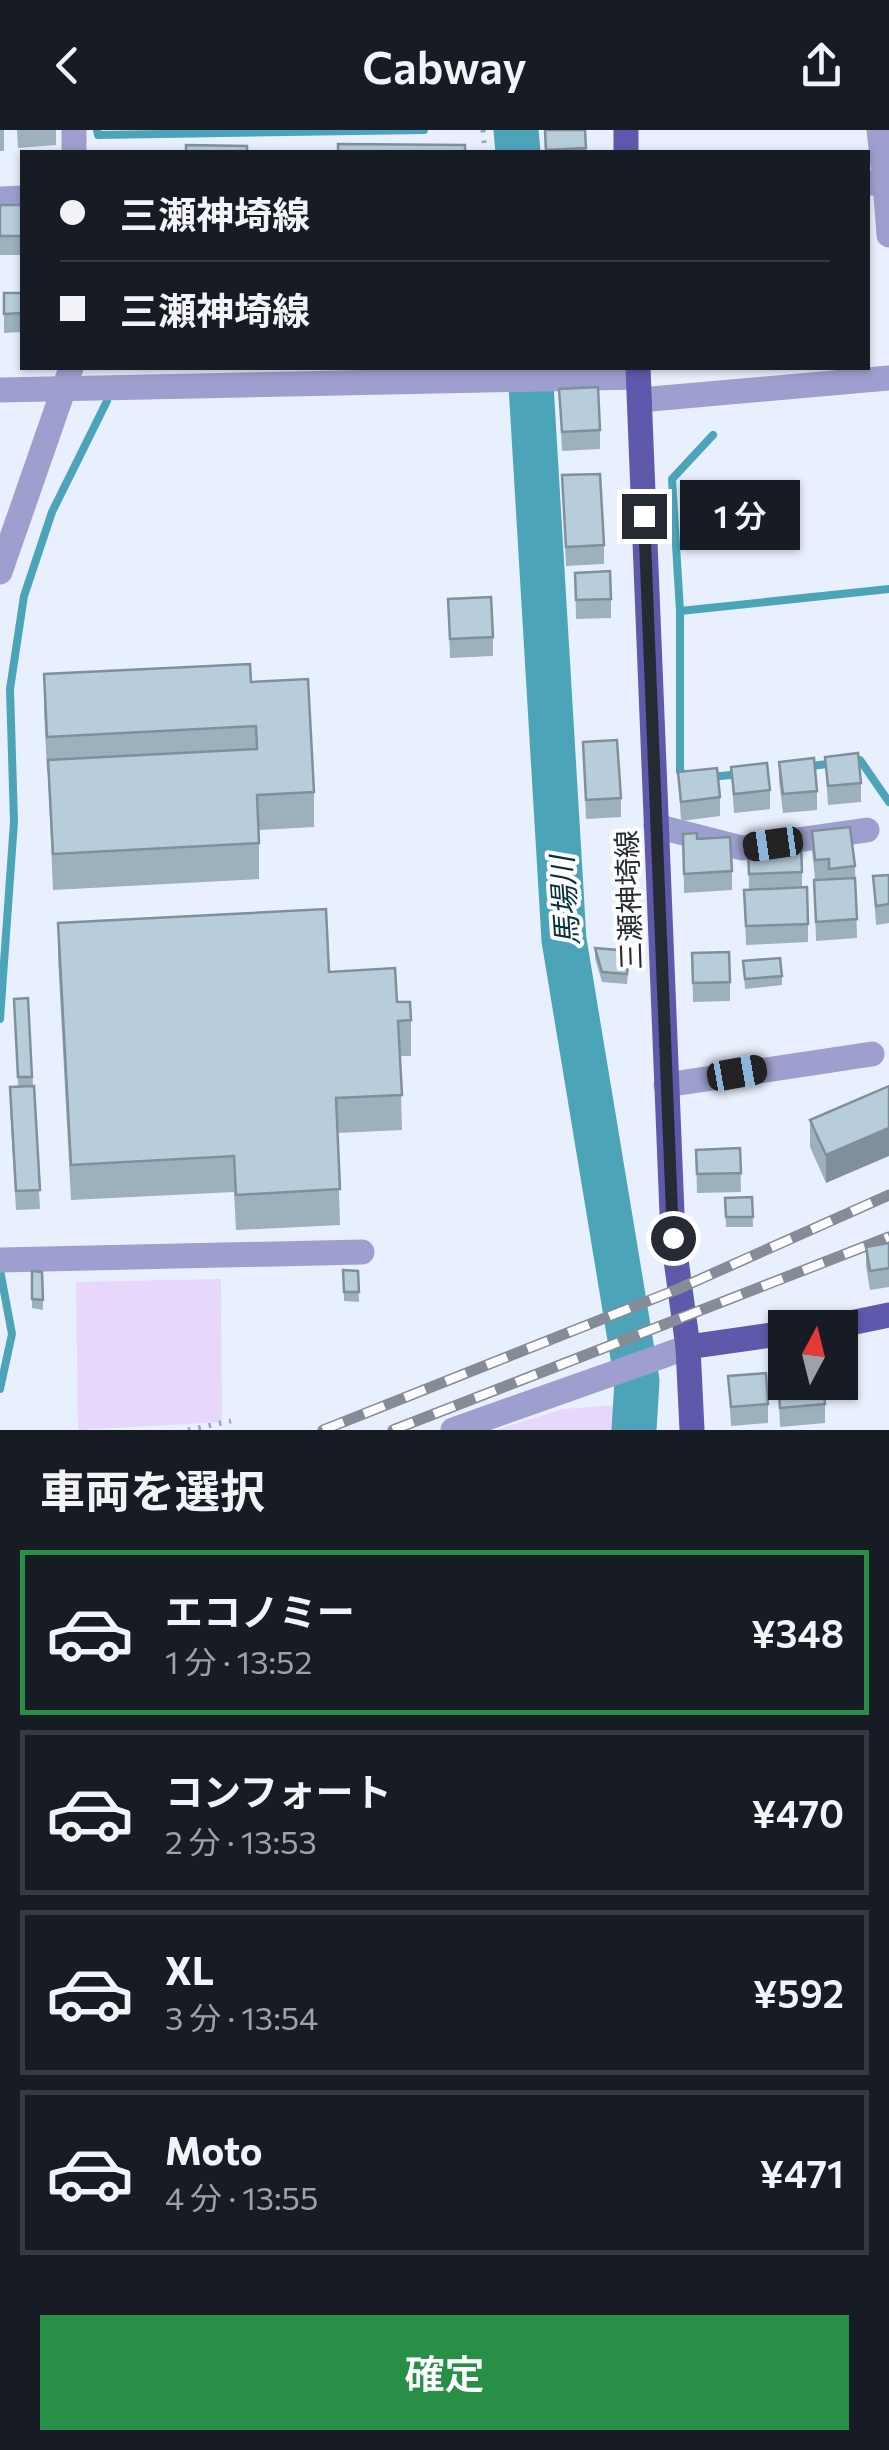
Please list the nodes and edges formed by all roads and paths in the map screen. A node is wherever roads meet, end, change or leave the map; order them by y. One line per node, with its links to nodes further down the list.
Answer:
1 (879, 130): 2 (street)
2 (880, 183): 3 (street)
3 (889, 235)
4 (68, 378): 6 (street); 7 (street); 8 (street)
5 (889, 378): 6 (street)
6 (638, 382): 9 (main road, 三瀬神埼線)
7 (0, 390)
8 (0, 572)
9 (656, 826): 10 (street); 12 (main road, 三瀬神埼線)
10 (867, 830)
11 (872, 1054): 12 (street)
12 (666, 1085): 18 (main road, 三瀬神埼線)
13 (362, 1252): 14 (street)
14 (4, 1260)
15 (889, 1315): 16 (main road)
16 (858, 1321)
17 (768, 1336): 18 (main road)
18 (688, 1348): 21 (street); 22 (main road, 三瀬神埼線)
19 (231, 1420): 20 (path)
20 (188, 1430)
21 (452, 1430)
22 (692, 1430)

